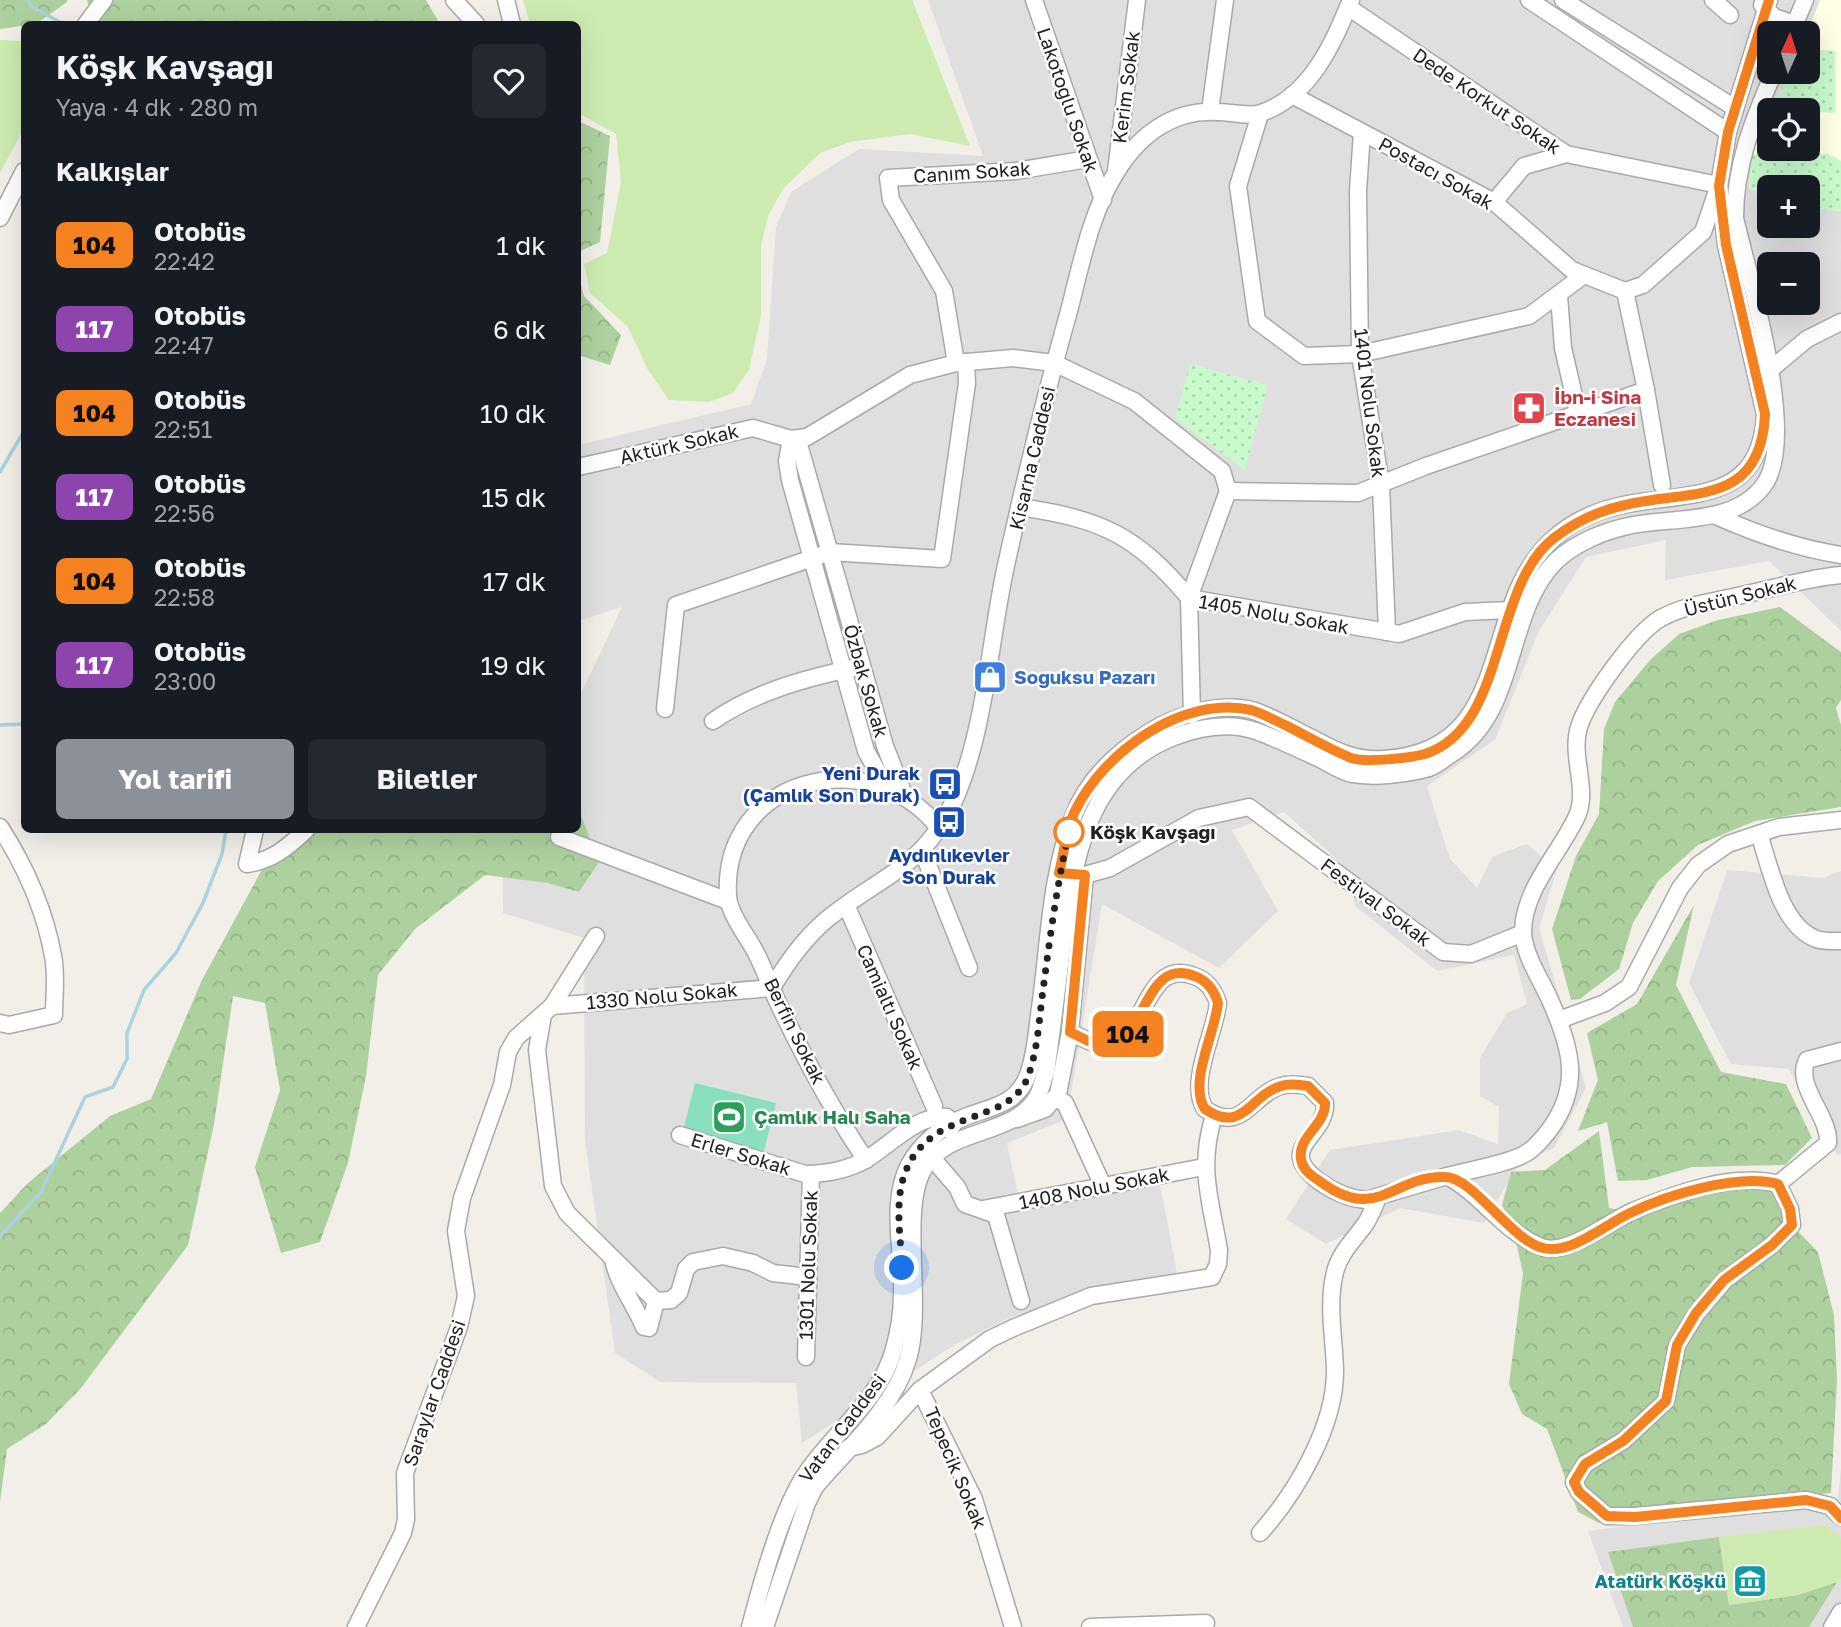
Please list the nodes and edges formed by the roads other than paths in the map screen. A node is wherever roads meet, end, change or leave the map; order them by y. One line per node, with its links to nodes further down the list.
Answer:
1 (104, 0): 15 (street)
2 (454, 0): 16 (street)
3 (506, 0): 17 (street)
4 (1034, 0): 30 (street, Lakotoğlu Sokak)
5 (1137, 0): 31 (street, Kerim Sokak)
6 (1224, 0): 25 (street)
7 (1529, 0): 13 (street)
8 (1563, 0): 20 (street)
9 (1713, 0): 14 (street)
10 (1805, 0): 19 (street)
11 (1765, 3): 18 (street); 24 (street, Vatan Caddesi)
12 (1349, 4): 23 (street); 29 (street, Dede Korkut Sokak)
13 (1552, 6): 21 (street)
14 (1730, 15)
15 (88, 21)
16 (474, 21)
17 (511, 21)
18 (1780, 21)
19 (1796, 21)
20 (1647, 53): 21 (street); 24 (street)
21 (1637, 70): 28 (street)
22 (1769, 84): 44 (street, Vatan Caddesi)
23 (1292, 95): 26 (street); 27 (street, Postacı Sokak)
24 (1735, 107): 28 (street, Vatan Caddesi)
25 (1210, 111): 26 (street, Kisarna Caddesi); 31 (street, Kisarna Caddesi)
26 (1260, 114): 41 (street)
27 (1362, 132): 35 (street, Postacı Sokak); 41 (street, 1401 Nolu Sokak)
28 (1728, 132): 33 (street, Vatan Caddesi)
29 (1566, 155): 33 (street, Dede Korkut Sokak); 35 (street)
30 (1088, 159): 34 (street, Lakotoğlu Sokak); 42 (street, Canım Sokak)
31 (1115, 173): 34 (street, Kisarna Caddesi)
32 (21, 177): 36 (street)
33 (1719, 186): 38 (street); 59 (street, Vatan Caddesi)
34 (1103, 201): 43 (street, Kisarna Caddesi)
35 (1494, 202): 37 (street, Postacı Sokak)
36 (0, 218)
37 (1584, 275): 38 (street, Postacı Sokak); 39 (street)
38 (1625, 291): 45 (street)
39 (1559, 296): 41 (street); 46 (street)
40 (1841, 322): 44 (street)
41 (1360, 354): 49 (street, 1401 Nolu Sokak)
42 (961, 363): 43 (street); 47 (street); 54 (street)
43 (1054, 363): 51 (street); 52 (street, Kisarna Caddesi)
44 (1770, 370): 53 (street, Vatan Caddesi)
45 (1646, 390): 46 (street); 50 (street)
46 (1578, 412): 49 (street)
47 (791, 439): 48 (street, Aktürk Sokak); 54 (street, Özbak Sokak); 56 (street, Özbak Sokak)
48 (581, 466)
49 (1381, 485): 51 (street); 60 (street, 1401 Nolu Sokak)
50 (1662, 485)
51 (1228, 491): 58 (street)
52 (1020, 507): 58 (street, 1405 Nolu Sokak); 69 (street, Kisarna Caddesi)
53 (1714, 514): 55 (street); 75 (street, Vatan Caddesi)
54 (830, 552): 56 (street); 61 (street, Özbak Sokak)
55 (1841, 555)
56 (812, 558): 62 (street, Özbak Sokak); 63 (street)
57 (1841, 575): 78 (street, Üstün Sokak)
58 (1189, 598): 60 (street, 1405 Nolu Sokak); 64 (street)
59 (1511, 610): 60 (street, 1405 Nolu Sokak); 64 (street, Vatan Caddesi)
60 (1387, 632)
61 (862, 666): 62 (street); 66 (street, Özbak Sokak)
62 (844, 670): 65 (street); 66 (street, Özbak Sokak)
63 (665, 709)
64 (1192, 715): 75 (street, Vatan Caddesi)
65 (713, 721)
66 (905, 797): 69 (street); 76 (street)
67 (1841, 820): 72 (street)
68 (0, 827): 85 (street)
69 (939, 828): 74 (street, Kisarna Caddesi)
70 (254, 833): 71 (street)
71 (303, 833)
72 (1759, 834): 80 (street); 84 (street)
73 (559, 837): 76 (street)
74 (922, 850): 77 (street, Kisarna Caddesi); 81 (street)
75 (1072, 874): 78 (street, Festival Sokak); 86 (street); 91 (street, Vatan Caddesi); 92 (street, Vatan Caddesi)
76 (728, 901): 82 (street, Berfin Sokak)
77 (847, 907): 82 (street, Kisarna Caddesi); 89 (street, Camialtı Sokak)
78 (1523, 933): 84 (street)
79 (596, 936): 83 (street, Saraylar Caddesi)
80 (1841, 941)
81 (969, 968)
82 (772, 988): 83 (street, 1330 Nolu Sokak); 95 (street, Berfin Sokak)
83 (547, 1011): 103 (street); 114 (street, Saraylar Caddesi)
84 (1559, 1020): 98 (street)
85 (0, 1023)
86 (1070, 1032): 88 (street); 90 (street)
87 (1841, 1051): 99 (street)
88 (1055, 1098): 91 (street); 100 (street)
89 (934, 1106)
90 (1214, 1115): 96 (street); 101 (street)
91 (1005, 1122): 94 (street, Vatan Caddesi)
92 (954, 1124): 94 (street); 95 (street, Erler Sokak); 115 (street, Vatan Caddesi)
93 (680, 1135): 97 (street, Erler Sokak)
94 (932, 1158): 102 (street); 109 (street, Vatan Caddesi)
95 (866, 1160): 97 (street, Erler Sokak)
96 (1204, 1167): 100 (street, 1408 Nolu Sokak); 108 (street)
97 (811, 1174): 104 (street, 1301 Nolu Sokak)
98 (1447, 1176): 99 (street); 101 (street)
99 (1778, 1184): 110 (street)
100 (1102, 1186): 102 (street, 1408 Nolu Sokak)
101 (1378, 1198): 111 (street)
102 (983, 1209): 106 (street)
103 (613, 1259): 105 (street); 105 (street)
104 (808, 1278): 105 (street); 107 (street, 1301 Nolu Sokak)
105 (656, 1301)
106 (1021, 1301)
107 (806, 1357)
108 (920, 1390): 109 (street); 117 (street, Tepecik Sokak)
109 (848, 1448): 116 (street, Vatan Caddesi)
110 (1841, 1517)
111 (1260, 1533)
112 (1841, 1612): 119 (street)
113 (1206, 1623): 118 (street)
114 (356, 1627)
115 (750, 1627)
116 (765, 1627)
117 (1013, 1627)
118 (1090, 1627)
119 (1832, 1627)

